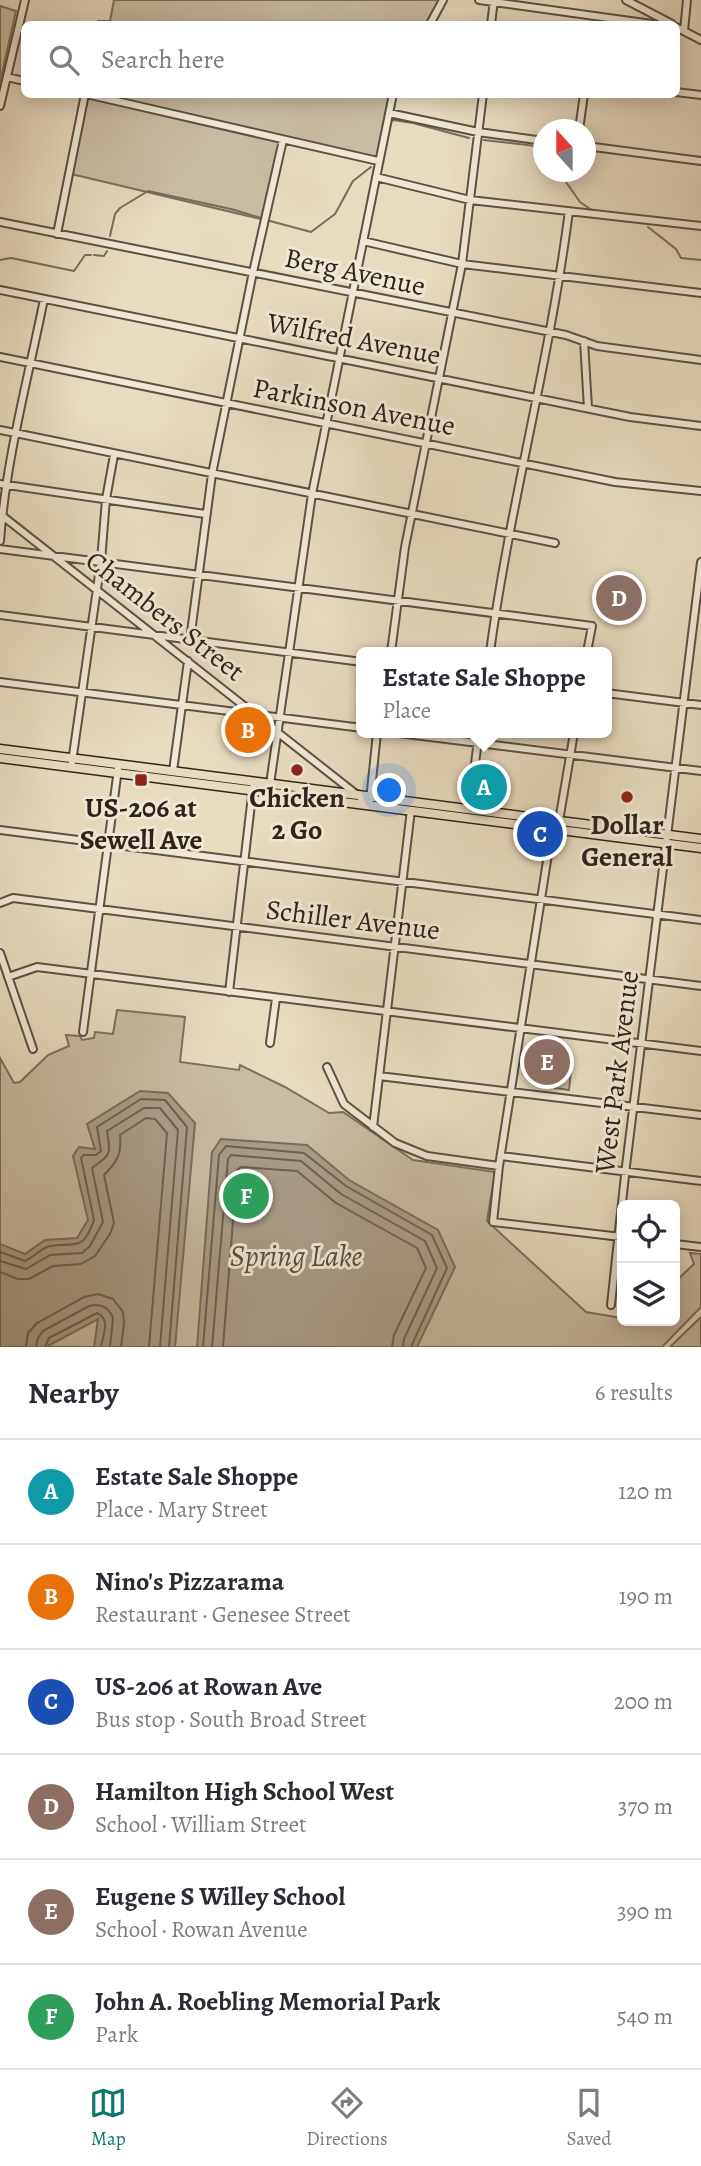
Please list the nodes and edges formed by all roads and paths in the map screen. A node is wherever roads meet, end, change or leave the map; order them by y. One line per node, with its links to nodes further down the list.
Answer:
1 (25, 0): 14 (street)
2 (443, 0): 7 (street)
3 (479, 0): 6 (street)
4 (626, 0): 10 (street)
5 (687, 0): 11 (street)
6 (494, 1): 8 (street); 9 (street)
7 (432, 21)
8 (491, 21)
9 (592, 21)
10 (666, 21)
11 (679, 21)
12 (680, 29): 13 (street)
13 (701, 40)
14 (7, 77): 15 (street); 23 (street)
15 (21, 80)
16 (680, 92): 17 (street)
17 (701, 95)
18 (84, 98): 37 (street)
19 (102, 98): 27 (street)
20 (392, 98): 24 (street)
21 (482, 98): 26 (street)
22 (583, 98): 25 (street)
23 (0, 106)
24 (389, 113): 26 (street); 30 (street)
25 (581, 119)
26 (478, 132): 28 (street); 33 (street)
27 (283, 140): 30 (street); 40 (street)
28 (533, 140)
29 (596, 147): 31 (street)
30 (378, 161): 32 (street)
31 (701, 161)
32 (376, 177): 33 (street); 38 (street)
33 (470, 200): 34 (street); 39 (street)
34 (569, 211): 36 (street); 41 (street)
35 (0, 222): 37 (street, Berg Avenue)
36 (701, 226)
37 (57, 234): 40 (street, Berg Avenue)
38 (363, 241): 39 (street); 44 (street)
39 (462, 264): 41 (street); 46 (street)
40 (253, 272): 44 (street, Berg Avenue); 48 (street)
41 (560, 276): 43 (street); 47 (street)
42 (0, 290): 45 (street, Wilfred Avenue)
43 (701, 293)
44 (353, 294): 46 (street, Berg Avenue); 51 (street)
45 (44, 299): 48 (street, Wilfred Avenue); 53 (street)
46 (453, 314): 47 (street, Berg Avenue); 54 (street)
47 (550, 332): 49 (street, Berg Avenue); 55 (street)
48 (240, 338): 51 (street, Wilfred Avenue); 56 (street)
49 (584, 341): 52 (street, Berg Avenue); 57 (street)
50 (0, 357): 53 (street, Parkinson Avenue)
51 (340, 358): 54 (street, Wilfred Avenue); 58 (street)
52 (701, 360)
53 (32, 363): 56 (street, Parkinson Avenue); 61 (street)
54 (440, 378): 55 (street, Wilfred Avenue); 62 (street)
55 (536, 397): 57 (street, Wilfred Avenue); 64 (street)
56 (227, 402): 58 (street, Parkinson Avenue); 65 (street)
57 (588, 408): 59 (street, Wilfred Avenue)
58 (327, 423): 62 (street, Parkinson Avenue); 68 (street)
59 (701, 426)
60 (0, 430): 61 (street)
61 (14, 433): 63 (street); 66 (street)
62 (426, 443): 64 (street, Parkinson Avenue); 71 (street)
63 (114, 454): 65 (street); 69 (street)
64 (522, 462): 67 (street, Parkinson Avenue); 73 (street)
65 (212, 474): 68 (street); 70 (street)
66 (3, 484): 69 (street); 72 (street)
67 (701, 491)
68 (312, 494): 71 (street); 81 (street)
69 (106, 499): 70 (street); 78 (street)
70 (205, 514): 80 (street)
71 (412, 514): 73 (street); 83 (street)
72 (1, 515): 74 (street); 77 (street, Chambers Street)
73 (508, 534): 75 (street); 84 (street)
74 (0, 541)
75 (555, 543)
76 (0, 549): 77 (street)
77 (54, 556): 78 (street); 82 (street, Chambers Street)
78 (101, 561): 80 (street); 82 (street)
79 (701, 562): 98 (street, West Park Avenue)
80 (199, 574): 81 (street); 88 (street)
81 (299, 587): 83 (street); 92 (street)
82 (97, 589): 86 (street); 87 (street, Chambers Street)
83 (398, 600): 84 (street); 89 (street)
84 (495, 614): 90 (street); 91 (street)
85 (0, 615): 86 (street)
86 (92, 627): 87 (street); 96 (street)
87 (156, 635): 88 (street); 93 (street, Chambers Street)
88 (190, 640): 92 (street)
89 (392, 647)
90 (491, 647)
91 (588, 647)
92 (289, 652): 94 (street); 102 (street)
93 (188, 661): 99 (street); 101 (street, Chambers Street)
94 (356, 661)
95 (0, 682): 96 (street)
96 (81, 692): 99 (street); 113 (street)
97 (612, 694): 98 (street)
98 (683, 702): 100 (street); 115 (street, West Park Avenue)
99 (182, 705): 101 (street); 116 (street)
100 (701, 705)
101 (256, 715): 102 (street); 104 (street, Chambers Street)
102 (280, 718): 103 (street); 104 (street)
103 (356, 727)
104 (278, 732): 118 (street); 120 (street, Chambers Street)
105 (376, 738): 121 (street)
106 (438, 738): 109 (street)
107 (478, 738): 109 (street)
108 (573, 738): 111 (street)
109 (477, 743): 111 (street); 123 (street)
110 (0, 749): 113 (main road)
111 (570, 755): 115 (street); 125 (street)
112 (0, 758): 113 (main road)
113 (72, 763): 114 (main road)
114 (118, 768): 116 (main road); 119 (main road); 130 (street)
115 (675, 769): 117 (street); 128 (street, West Park Avenue)
116 (173, 771): 119 (main road)
117 (701, 771)
118 (270, 784): 119 (main road); 120 (main road)
119 (253, 786): 121 (main road); 133 (street)
120 (358, 795): 121 (main road)
121 (370, 801): 122 (main road)
122 (386, 803): 123 (main road); 124 (main road)
123 (469, 809): 125 (main road)
124 (411, 810): 126 (main road); 134 (street)
125 (559, 821): 128 (main road)
126 (552, 829): 131 (main road); 135 (street)
127 (0, 830): 130 (street)
128 (667, 835): 129 (main road); 131 (street, West Park Avenue)
129 (701, 839)
130 (107, 843): 133 (street); 137 (street)
131 (666, 844): 132 (main road); 138 (street, West Park Avenue)
132 (701, 849)
133 (243, 861): 134 (street); 140 (street)
134 (402, 881): 135 (street); 141 (street)
135 (542, 900): 138 (street); 143 (street)
136 (0, 903): 137 (street, Schiller Avenue)
137 (99, 908): 140 (street, Schiller Avenue); 144 (street)
138 (657, 914): 139 (street); 146 (street, West Park Avenue)
139 (701, 920)
140 (237, 927): 141 (street, Schiller Avenue); 148 (street)
141 (394, 947): 143 (street, Schiller Avenue); 150 (street)
142 (0, 953): 145 (street)
143 (531, 965): 146 (street, Schiller Avenue); 151 (street)
144 (91, 974): 145 (street); 148 (street); 152 (street)
145 (8, 977): 155 (street)
146 (649, 980): 147 (street, Schiller Avenue); 154 (street, West Park Avenue)
147 (701, 986)
148 (229, 992): 149 (street)
149 (276, 998): 150 (street); 153 (street)
150 (385, 1012): 151 (street); 158 (street)
151 (522, 1028): 154 (street); 159 (street)
152 (83, 1032)
153 (270, 1043)
154 (642, 1044): 156 (street); 160 (street, West Park Avenue)
155 (33, 1049)
156 (701, 1051)
157 (327, 1067): 162 (street)
158 (379, 1076): 159 (street); 162 (street)
159 (511, 1091): 160 (street); 163 (street)
160 (634, 1105): 161 (street); 165 (street, West Park Avenue)
161 (701, 1115)
162 (373, 1127): 164 (street)
163 (501, 1156): 164 (street); 165 (street)
164 (499, 1166): 168 (street)
165 (625, 1172): 166 (street); 167 (street, West Park Avenue)
166 (701, 1181)
167 (623, 1200)
168 (617, 1237)
169 (680, 1245): 170 (street)
170 (701, 1248)
171 (617, 1263): 172 (street, West Park Avenue)
172 (611, 1305)

